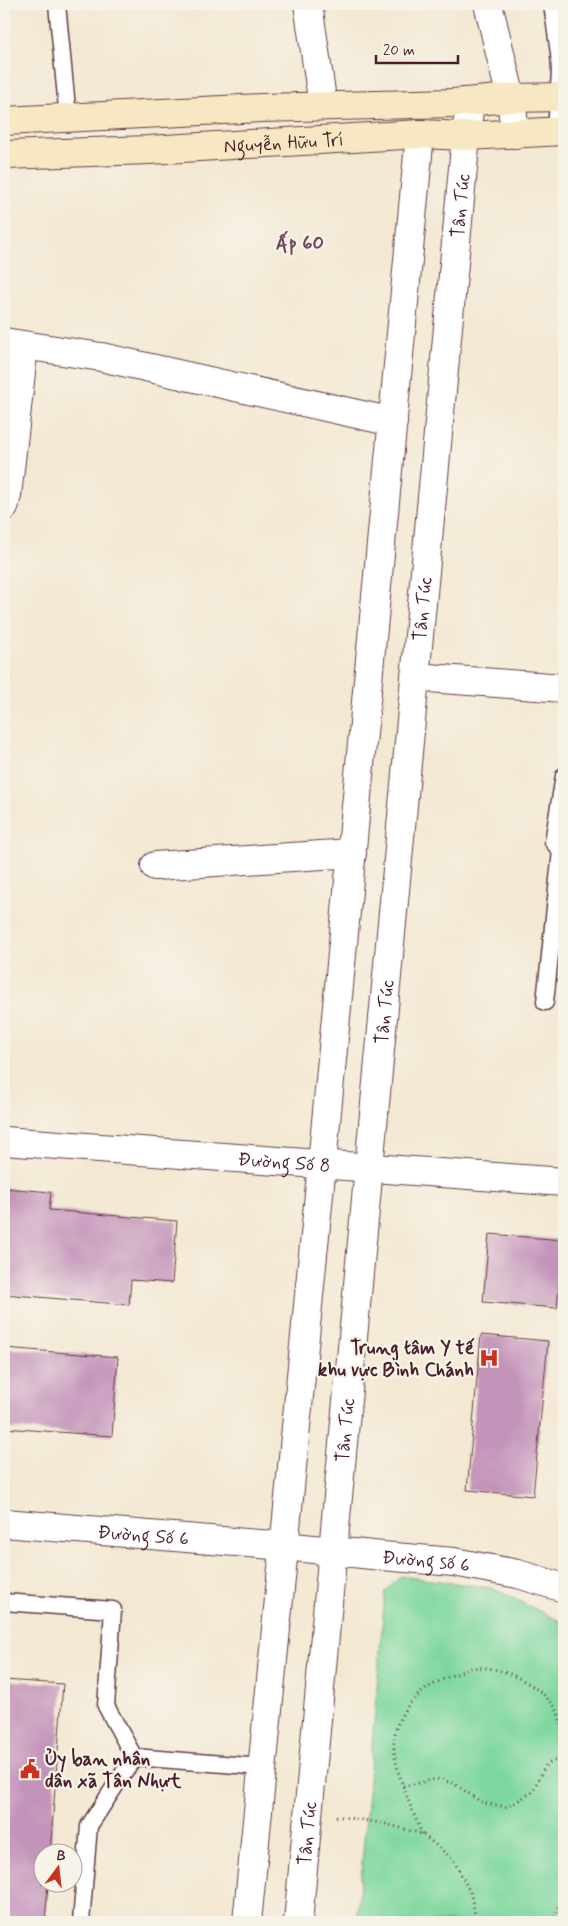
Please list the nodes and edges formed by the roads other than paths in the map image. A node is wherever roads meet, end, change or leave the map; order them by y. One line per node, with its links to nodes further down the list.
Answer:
1 (57, 4): 10 (lane)
2 (308, 4): 9 (street)
3 (488, 4): 6 (street)
4 (552, 4): 5 (lane)
5 (561, 97): 6 (main road, Nguyễn Hữu Trí); 12 (lane)
6 (511, 98): 7 (main road, Nguyễn Hữu Trí); 14 (street)
7 (470, 102): 8 (main road, Nguyễn Hữu Trí); 15 (street, Tân Túc)
8 (423, 103): 9 (main road, Nguyễn Hữu Trí); 13 (street)
9 (323, 106): 10 (main road, Nguyễn Hữu Trí)
10 (68, 118): 11 (main road, Nguyễn Hữu Trí)
11 (4, 121)
12 (560, 131): 14 (main road, Nguyễn Hữu Trí)
13 (420, 134): 15 (main road, Nguyễn Hữu Trí); 16 (main road, Nguyễn Hữu Trí); 18 (street)
14 (515, 134): 15 (main road, Nguyễn Hữu Trí)
15 (466, 136): 20 (street, Tân Túc)
16 (4, 155)
17 (14, 344): 18 (street); 19 (street)
18 (393, 422): 23 (street)
19 (4, 507)
20 (415, 677): 21 (street); 28 (street, Tân Túc)
21 (564, 688)
22 (564, 776): 25 (lane)
23 (352, 853): 24 (street); 27 (street)
24 (154, 866)
25 (546, 1002)
26 (4, 1141): 27 (street, Đường Số 8)
27 (322, 1164): 28 (street, Đường Số 8); 31 (street)
28 (369, 1168): 29 (street, Đường Số 8); 32 (street, Tân Túc)
29 (564, 1182)
30 (4, 1523): 31 (street, Đường Số 6)
31 (284, 1546): 32 (street, Đường số 6); 36 (street)
32 (333, 1551): 33 (street, Đường số 6); 39 (street, Tân Túc)
33 (564, 1588)
34 (4, 1602): 35 (lane)
35 (134, 1757): 36 (lane); 37 (lane)
36 (262, 1767): 38 (street)
37 (81, 1922)
38 (247, 1922)
39 (298, 1922)

